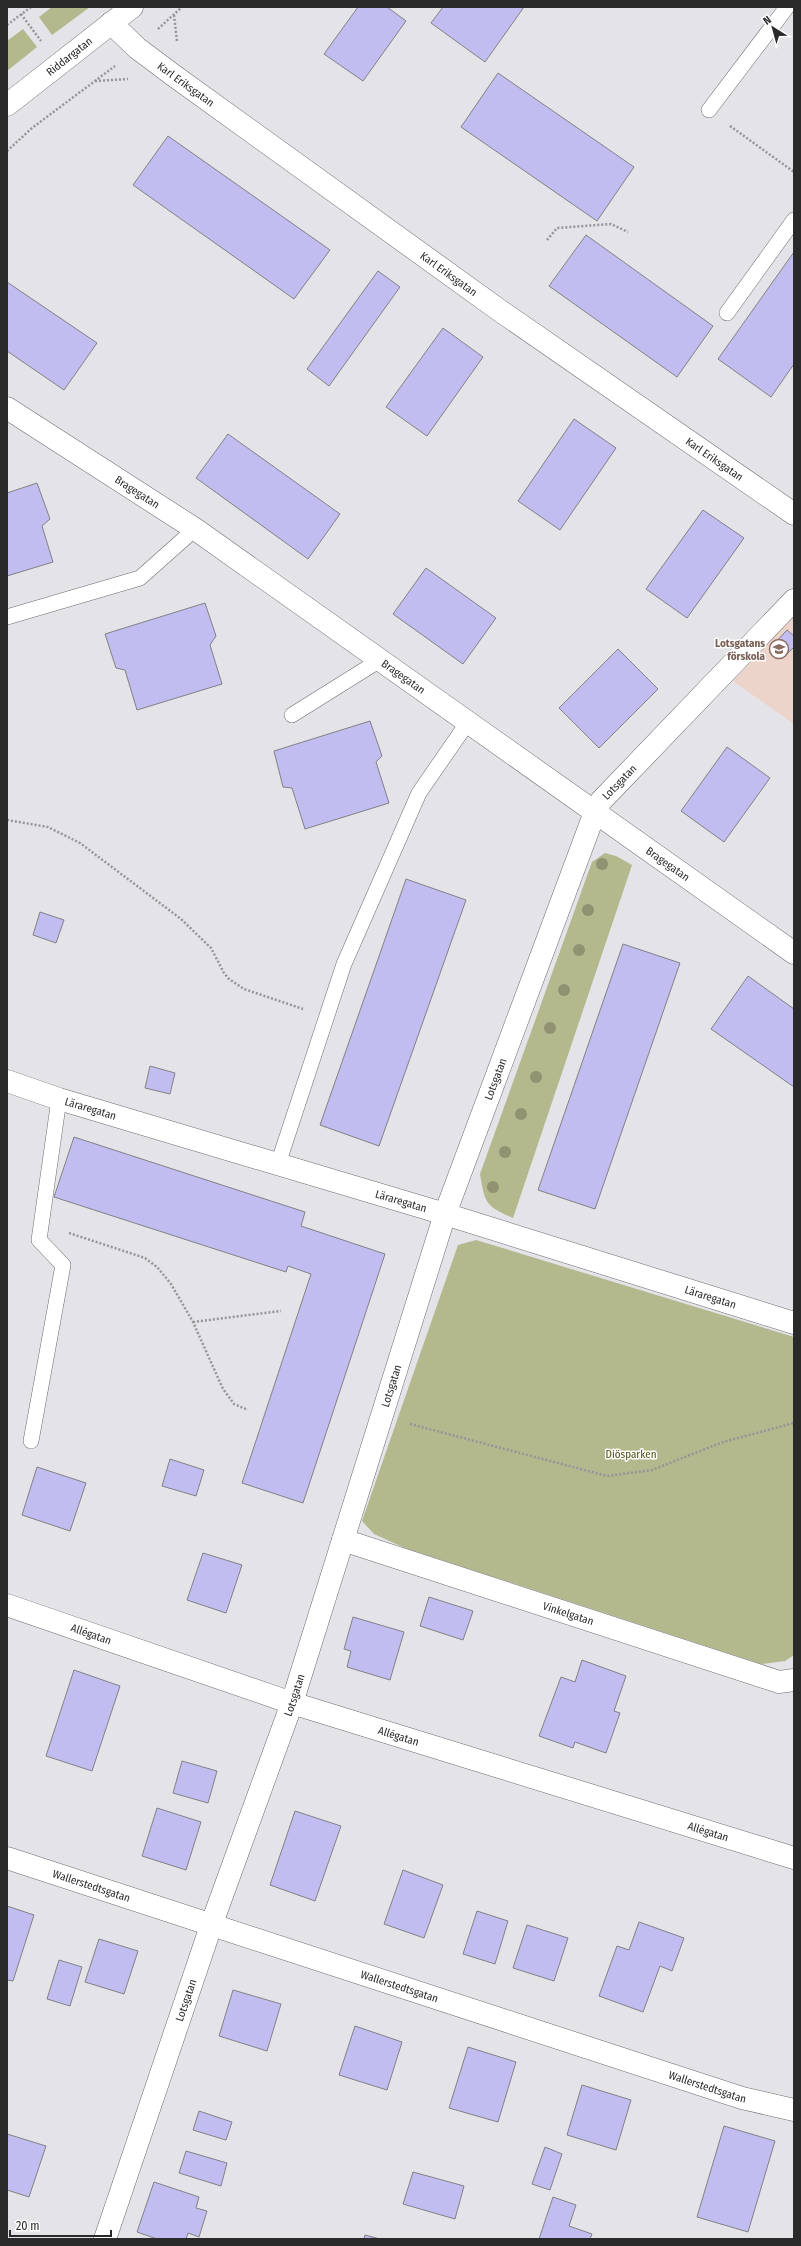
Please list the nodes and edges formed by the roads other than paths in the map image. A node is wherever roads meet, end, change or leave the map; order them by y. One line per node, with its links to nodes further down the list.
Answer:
1 (132, 7): 3 (street, Riddargatan)
2 (788, 7): 5 (lane)
3 (111, 23): 4 (street, Riddargatan); 9 (street, Karl Eriksgatan)
4 (7, 105)
5 (708, 110)
6 (794, 220): 7 (lane)
7 (727, 314)
8 (7, 408): 10 (street, Bragegatan)
9 (794, 514)
10 (195, 529): 12 (lane); 13 (street, Bragegatan)
11 (794, 600): 16 (street, Lotsgatan)
12 (7, 616)
13 (380, 660): 14 (lane); 15 (street, Bragegatan)
14 (292, 715)
15 (468, 722): 16 (street, Bragegatan); 20 (lane)
16 (595, 812): 17 (street, Bragegatan); 21 (street, Lotsgatan)
17 (794, 953)
18 (7, 1080): 19 (street, Läraregatan)
19 (59, 1098): 20 (street, Läraregatan); 23 (lane)
20 (278, 1164): 21 (street, Läraregatan)
21 (445, 1214): 22 (street, Läraregatan); 24 (street, Lotsgatan)
22 (794, 1323)
23 (31, 1441)
24 (343, 1540): 26 (street, Vinkelgatan); 27 (street, Lotsgatan)
25 (7, 1605): 27 (street, Allégatan)
26 (794, 1680)
27 (292, 1703): 29 (street, Allégatan); 30 (street, Lotsgatan)
28 (7, 1858): 30 (street, Wallerstedtsgatan)
29 (794, 1858)
30 (212, 1923): 31 (street, Wallerstedtsgatan); 32 (street, Lotsgatan)
31 (794, 2110)
32 (105, 2239)

